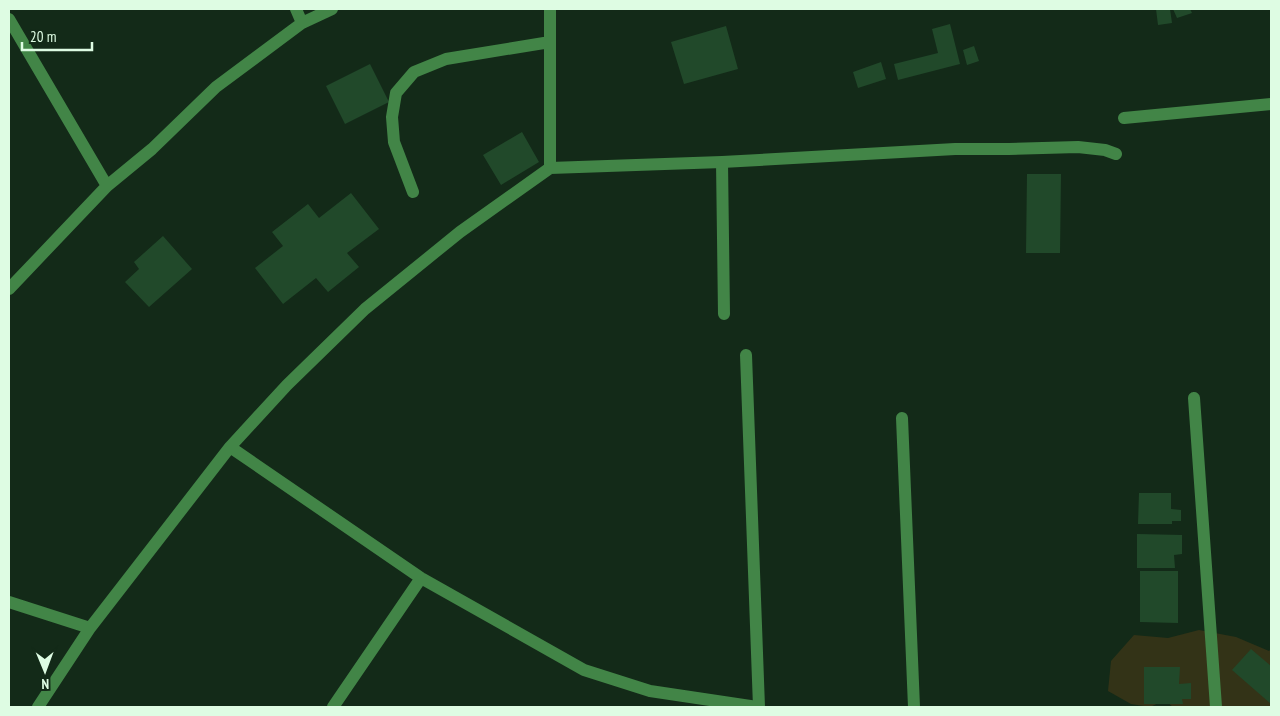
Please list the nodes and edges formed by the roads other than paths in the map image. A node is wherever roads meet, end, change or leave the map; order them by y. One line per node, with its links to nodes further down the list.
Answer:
1 (296, 9): 5 (street)
2 (332, 9): 5 (street)
3 (550, 9): 6 (street)
4 (9, 19): 12 (street)
5 (302, 23): 12 (street)
6 (550, 42): 11 (street); 13 (street)
7 (1271, 104): 8 (street)
8 (1124, 118)
9 (1116, 154): 10 (street)
10 (722, 162): 11 (street); 15 (street)
11 (550, 168): 19 (street)
12 (107, 186): 14 (street)
13 (413, 192)
14 (9, 289)
15 (724, 314)
16 (746, 354): 25 (street)
17 (1194, 398): 27 (street)
18 (902, 418): 26 (street)
19 (230, 447): 20 (street); 22 (street)
20 (421, 578): 24 (street); 25 (street)
21 (9, 602): 22 (street)
22 (90, 628): 23 (street)
23 (38, 707)
24 (333, 707)
25 (758, 707)
26 (914, 707)
27 (1216, 707)

